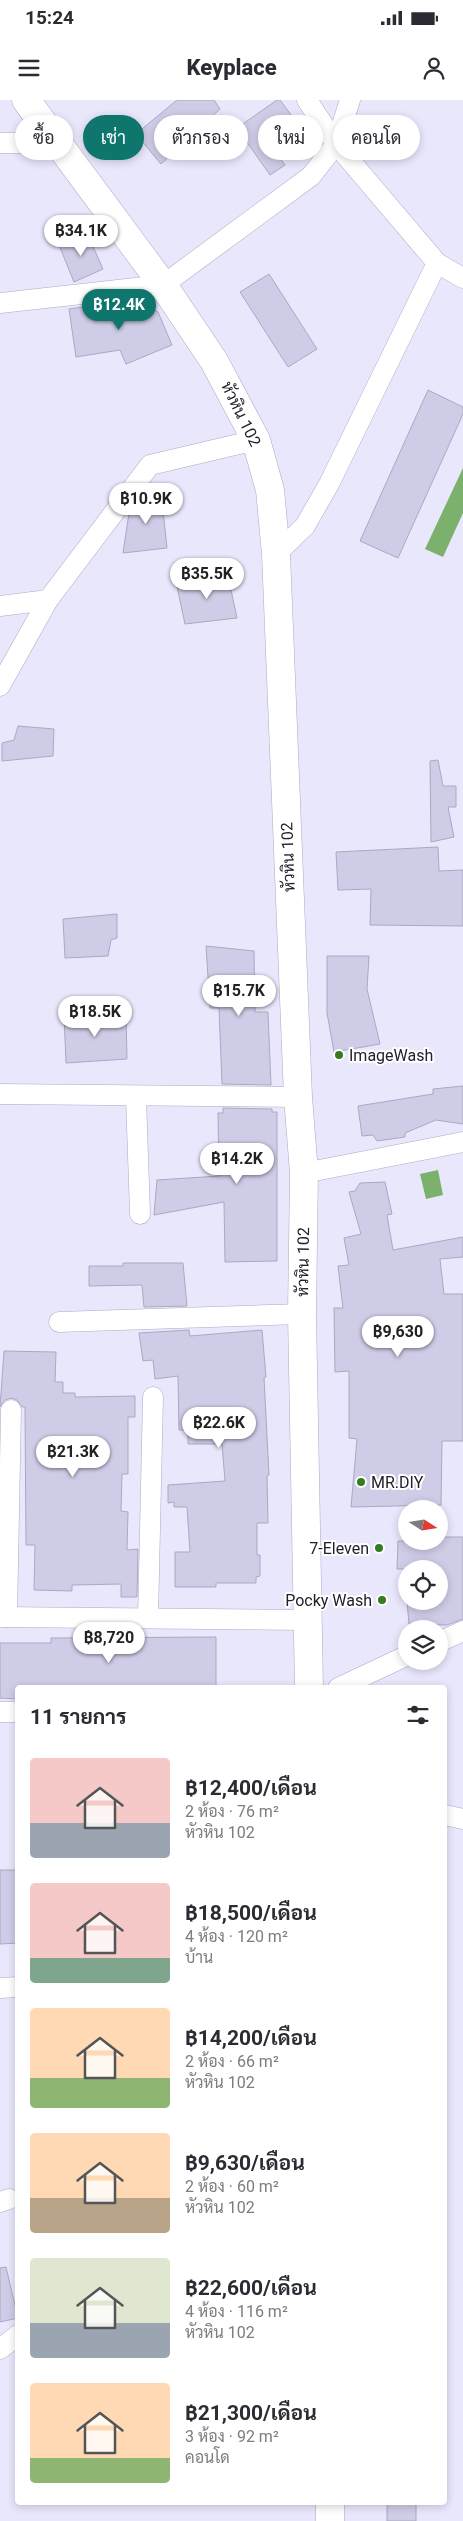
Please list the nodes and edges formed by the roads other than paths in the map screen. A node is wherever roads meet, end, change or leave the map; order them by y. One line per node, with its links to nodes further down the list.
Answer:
1 (26, 100): 4 (street, หัวหิน 102)
2 (307, 100): 6 (street)
3 (350, 100): 5 (street)
4 (36, 115)
5 (345, 115)
6 (333, 139)
7 (0, 143): 8 (street)
8 (15, 143)
9 (333, 148): 14 (street)
10 (69, 160): 14 (street, หัวหิน 102)
11 (350, 160): 12 (street)
12 (437, 263): 13 (street); 17 (street)
13 (463, 278)
14 (163, 285): 15 (street); 16 (street, หัวหิน 102)
15 (0, 303)
16 (256, 440): 17 (street, หัวหิน 102); 18 (street)
17 (276, 554): 23 (street, หัวหิน 102)
18 (48, 600): 19 (street); 20 (street)
19 (0, 606)
20 (0, 686)
21 (0, 1094): 22 (street)
22 (136, 1097): 23 (street); 26 (street)
23 (298, 1097): 25 (street, หัวหิน 102)
24 (463, 1142): 25 (street)
25 (304, 1173): 27 (street, หัวหิน 102)
26 (140, 1214)
27 (302, 1314): 28 (street); 33 (street, หัวหิน 102)
28 (59, 1322)
29 (153, 1397): 32 (street)
30 (11, 1410): 31 (street)
31 (3, 1617): 32 (street)
32 (148, 1618): 33 (street)
33 (308, 1620): 37 (street, หัวหิน 102)
34 (463, 1631): 35 (street)
35 (448, 1638)
36 (398, 1660): 38 (street)
37 (309, 1685)
38 (344, 1685)
39 (0, 1712): 40 (street)
40 (15, 1712)
41 (447, 1815): 42 (street)
42 (463, 1819)
43 (15, 1987): 44 (street)
44 (0, 1988)
45 (15, 2337): 46 (street)
46 (0, 2349)
47 (330, 2505): 48 (street)
48 (330, 2521)

